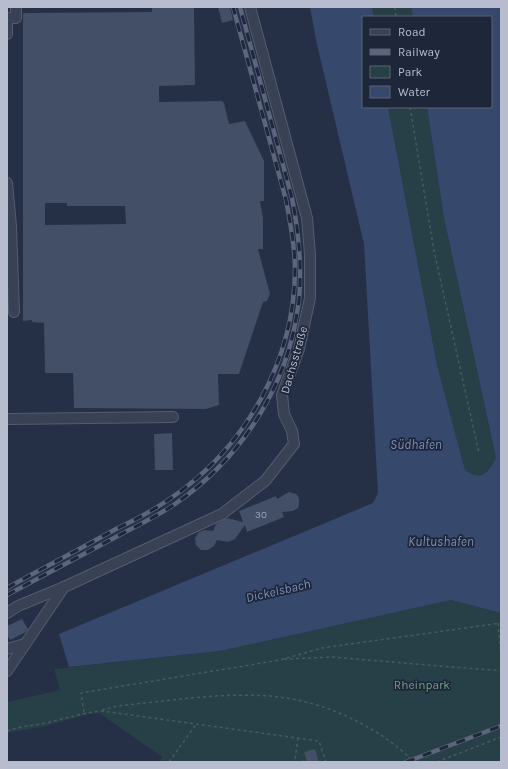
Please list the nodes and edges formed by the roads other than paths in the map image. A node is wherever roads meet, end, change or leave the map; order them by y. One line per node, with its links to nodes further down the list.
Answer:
1 (16, 7): 3 (lane)
2 (250, 7): 9 (lane, Dachsstraße)
3 (7, 18): 4 (lane)
4 (7, 34)
5 (7, 183): 6 (lane)
6 (14, 312)
7 (173, 417): 8 (lane)
8 (7, 419)
9 (64, 588): 10 (lane); 11 (lane)
10 (7, 613)
11 (25, 644): 12 (lane); 13 (lane)
12 (7, 649)
13 (7, 671)

